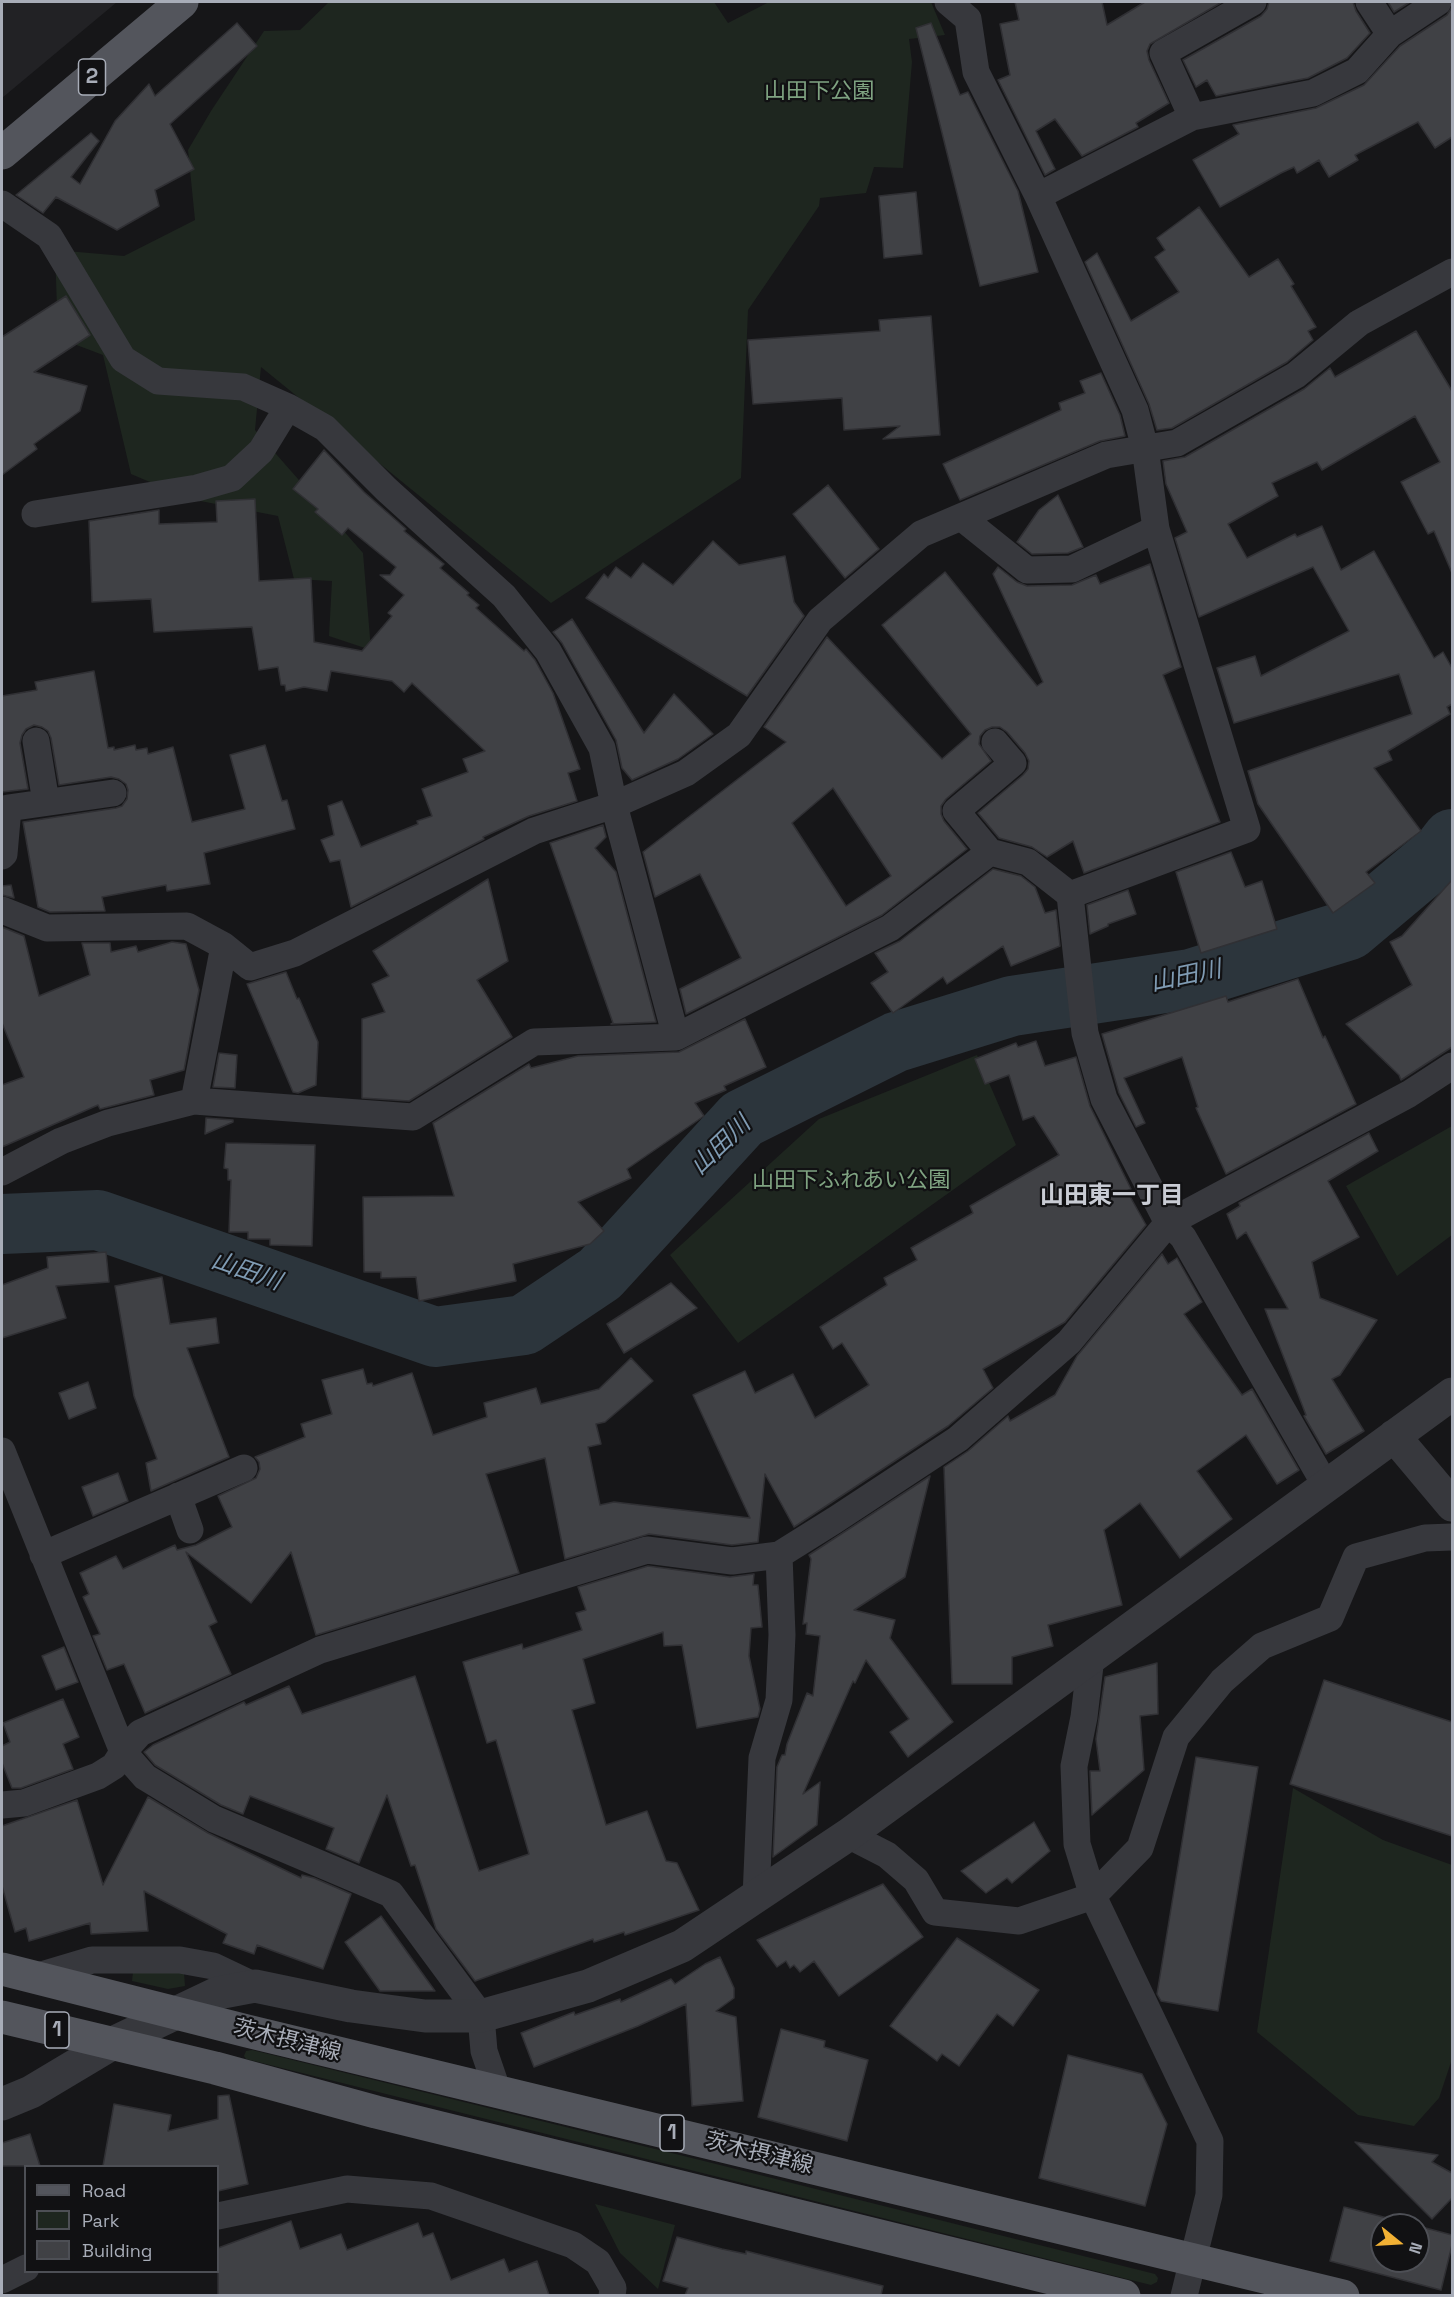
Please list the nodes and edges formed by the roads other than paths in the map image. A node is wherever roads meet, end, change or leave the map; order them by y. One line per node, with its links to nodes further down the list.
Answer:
1 (182, 2): 8 (main road, 2)
2 (948, 2): 9 (street)
3 (1253, 2): 7 (street)
4 (1369, 2): 6 (street)
5 (1438, 2): 6 (street)
6 (1390, 34): 7 (street)
7 (1191, 117): 9 (street)
8 (2, 153)
9 (1038, 196): 13 (street)
10 (2, 204): 12 (street)
11 (1452, 272): 13 (street)
12 (288, 407): 14 (street); 21 (street)
13 (1145, 448): 15 (street); 16 (street)
14 (35, 514)
15 (961, 517): 16 (street); 21 (street)
16 (1156, 529): 24 (street)
17 (36, 741): 20 (street)
18 (995, 742): 22 (street)
19 (113, 792): 20 (street)
20 (46, 802): 23 (street)
21 (614, 805): 26 (street); 27 (street)
22 (990, 852): 24 (street); 27 (street)
23 (2, 856)
24 (1070, 895): 31 (street)
25 (2, 910): 26 (street)
26 (224, 946): 29 (street)
27 (676, 1037): 29 (street)
28 (1452, 1066): 31 (street)
29 (194, 1101): 30 (street)
30 (2, 1172)
31 (1168, 1222): 36 (street); 42 (street)
32 (1452, 1394): 33 (street)
33 (1394, 1436): 36 (street); 38 (street)
34 (2, 1451): 41 (street)
35 (244, 1468): 37 (street)
36 (1326, 1486): 43 (street)
37 (178, 1496): 39 (street); 41 (street)
38 (1452, 1505)
39 (190, 1530)
40 (1452, 1537): 47 (street)
41 (43, 1555): 44 (street)
42 (779, 1555): 44 (street); 48 (street)
43 (1091, 1657): 46 (street); 47 (street)
44 (123, 1752): 45 (street); 53 (street)
45 (2, 1805)
46 (848, 1835): 47 (street); 48 (street)
47 (1093, 1896): 59 (street)
48 (756, 1897): 53 (street)
49 (2, 1969): 50 (main road, 茨木摂津線 / 1)
50 (35, 1977): 51 (street); 52 (main road, 茨木摂津線 / 1)
51 (255, 1986): 52 (street); 53 (street)
52 (175, 2013): 55 (street); 56 (main road, 茨木摂津線 / 1)
53 (481, 2016): 56 (street)
54 (2, 2017): 55 (main road, 茨木摂津線 / 1)
55 (113, 2043): 57 (street); 63 (main road, 茨木摂津線 / 1)
56 (498, 2091): 59 (main road, 茨木摂津線 / 1)
57 (2, 2104)
58 (219, 2216): 62 (street)
59 (1194, 2259): 64 (street); 65 (main road, 茨木摂津線 / 1)
60 (24, 2269): 61 (street)
61 (2, 2280)
62 (618, 2293)
63 (1104, 2293)
64 (1184, 2295)
65 (1343, 2295)

